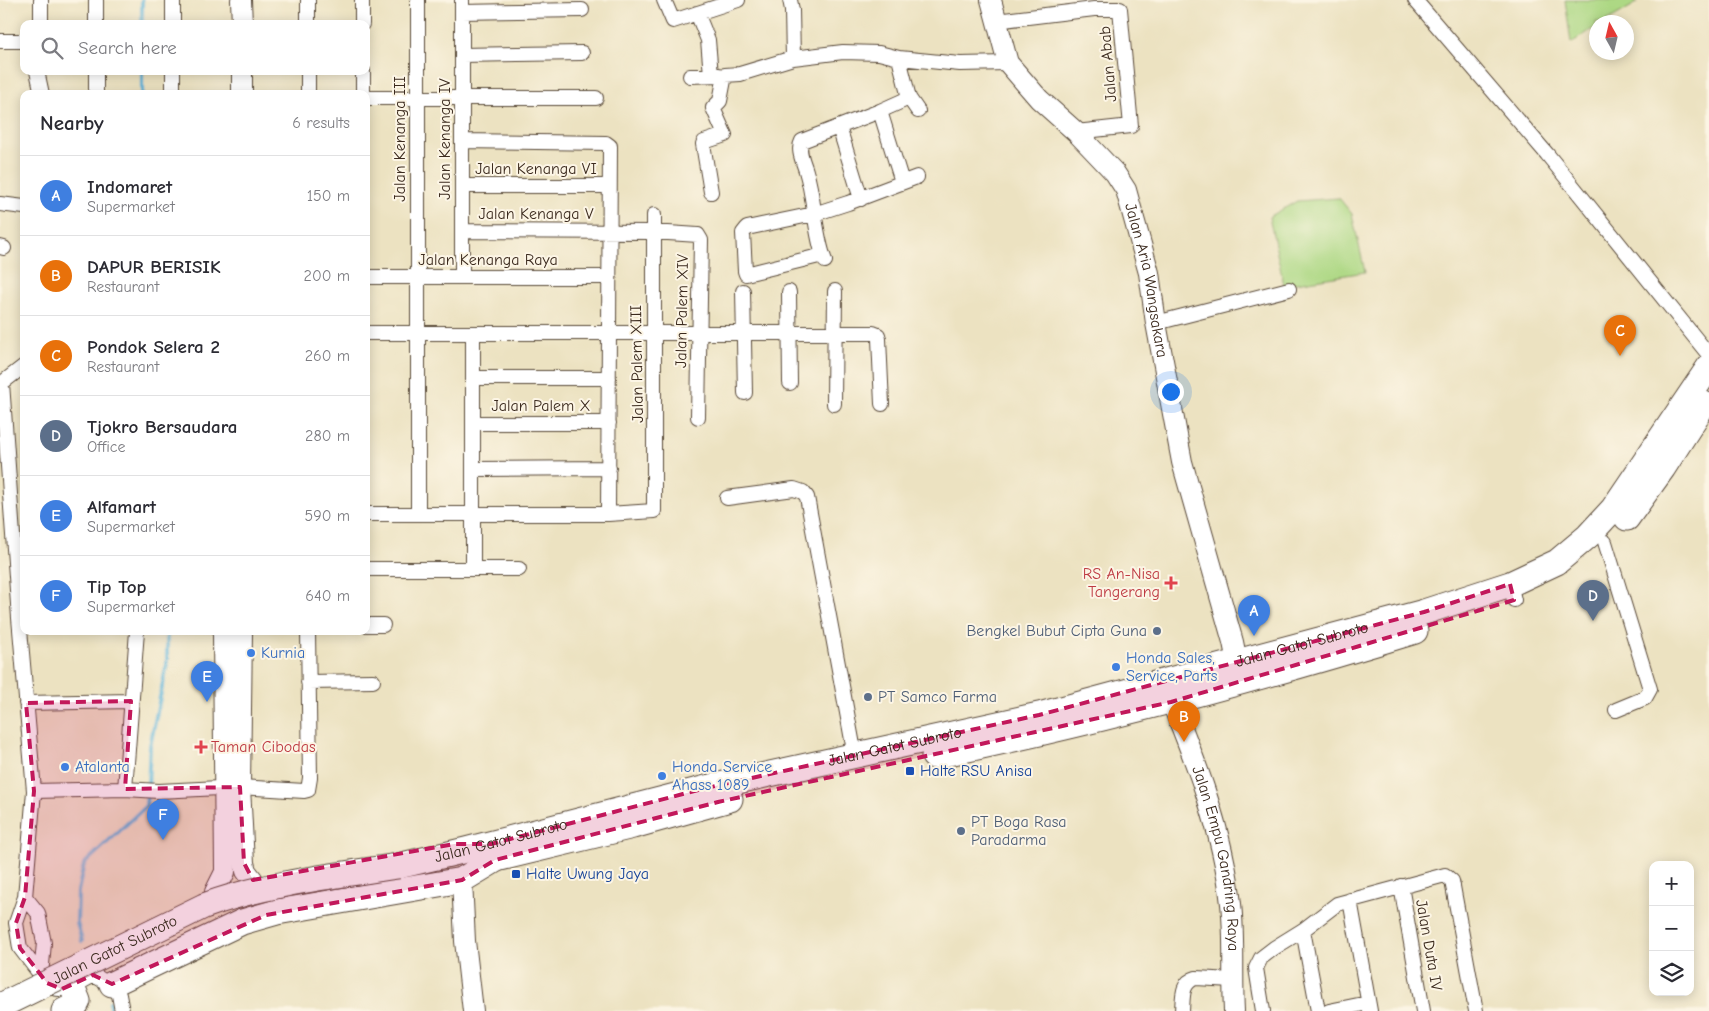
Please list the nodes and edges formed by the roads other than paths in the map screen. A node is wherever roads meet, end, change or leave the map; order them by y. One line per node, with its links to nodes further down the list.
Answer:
1 (41, 0): 16 (street)
2 (96, 0): 17 (street)
3 (173, 0): 18 (street)
4 (242, 0): 19 (street)
5 (308, 0): 20 (street)
6 (362, 0): 21 (street)
7 (418, 0): 45 (street, Jalan Kenanga III)
8 (664, 0): 15 (street)
9 (738, 0): 15 (street)
10 (790, 0): 27 (street)
11 (991, 0): 22 (street, Jalan Aria Wangsakara)
12 (1415, 0): 85 (street)
13 (462, 6): 14 (street); 26 (street, Jalan Kenanga IV)
14 (582, 10)
15 (697, 13): 36 (street)
16 (41, 20)
17 (96, 20)
18 (173, 20)
19 (242, 20)
20 (308, 20)
21 (362, 20)
22 (996, 21): 29 (street, Jalan Aria Wangsakara); 52 (street, Jalan Abab)
23 (0, 41): 24 (street)
24 (20, 41)
25 (582, 53): 26 (street)
26 (462, 55): 46 (street, Jalan Kenanga IV)
27 (793, 58): 28 (street); 36 (street)
28 (899, 58): 29 (street); 48 (street)
29 (1008, 63): 52 (street, Jalan Aria Wangsakara)
30 (39, 75): 38 (street)
31 (96, 75): 39 (street)
32 (173, 75): 40 (street)
33 (242, 75): 41 (street)
34 (308, 75): 42 (street)
35 (362, 75): 43 (street)
36 (718, 75): 37 (street); 58 (street)
37 (690, 76)
38 (41, 90)
39 (96, 90)
40 (173, 90)
41 (242, 90)
42 (308, 90)
43 (363, 90)
44 (370, 98): 45 (street)
45 (418, 98): 46 (street); 68 (street, Jalan Kenanga III)
46 (462, 98): 47 (street); 53 (street, Jalan Kenanga IV)
47 (596, 98)
48 (909, 98): 49 (street); 50 (street)
49 (880, 111): 51 (street); 55 (street)
50 (918, 111)
51 (839, 127): 59 (street); 62 (street)
52 (1076, 132): 75 (street, Jalan Aria Wangsakara)
53 (462, 141): 56 (street, Jalan Kenanga IV); 57 (street)
54 (917, 177): 55 (street)
55 (902, 182): 59 (street)
56 (462, 186): 57 (street, Jalan Kenanga VI); 64 (street, Jalan Kenanga IV)
57 (610, 186): 65 (street)
58 (711, 192)
59 (861, 199): 62 (street)
60 (0, 204): 61 (street)
61 (20, 206)
62 (814, 214): 62 (street)
63 (654, 215): 66 (street, Jalan Palem XIII)
64 (462, 231): 65 (street, Jalan Kenanga V); 69 (street, Jalan Kenanga IV)
65 (609, 232): 66 (street, Jalan Palem XIV); 70 (street)
66 (654, 232): 80 (street, Jalan Palem XIII); 84 (street, Jalan Palem XIV)
67 (370, 277): 68 (street, Jalan Kenanga Raya)
68 (418, 277): 69 (street, Jalan Kenanga Raya); 77 (street, Jalan Kenanga III)
69 (462, 277): 70 (street, Jalan Kenanga Raya)
70 (609, 277): 79 (street)
71 (1290, 289): 75 (street)
72 (743, 291): 81 (street)
73 (835, 291): 83 (street)
74 (789, 292): 82 (street)
75 (1156, 323): 121 (street, Jalan Aria Wangsakara)
76 (370, 333): 77 (street)
77 (418, 333): 78 (street); 103 (street, Jalan Kenanga III)
78 (473, 333): 79 (street); 88 (street)
79 (609, 333): 80 (street); 89 (street)
80 (654, 333): 84 (street); 105 (street, Jalan Palem XIII)
81 (743, 333): 82 (street); 84 (street); 92 (street)
82 (789, 333): 83 (street); 91 (street)
83 (834, 333): 94 (street); 95 (street)
84 (700, 334): 96 (street, Jalan Palem XIV)
85 (1709, 355)
86 (1709, 367): 93 (highway, Jalan Gatot Subroto)
87 (20, 369): 90 (street)
88 (473, 378): 89 (street); 98 (street)
89 (609, 378): 97 (street)
90 (1, 383): 106 (street)
91 (790, 383)
92 (745, 392)
93 (1703, 403): 108 (highway, Jalan Gatot Subroto); 113 (highway, Jalan Gatot Subroto)
94 (834, 404)
95 (882, 404)
96 (698, 417)
97 (609, 422): 98 (street, Jalan Palem X); 99 (street)
98 (473, 424): 100 (street)
99 (609, 468): 100 (street); 105 (street)
100 (473, 469): 104 (street)
101 (727, 498): 128 (street)
102 (370, 514): 103 (street)
103 (418, 514): 104 (street)
104 (473, 514): 105 (street); 109 (street)
105 (608, 514)
106 (18, 524): 107 (street)
107 (18, 540): 112 (street)
108 (1605, 542): 113 (highway, Jalan Gatot Subroto); 127 (street)
109 (473, 568): 110 (street); 111 (street)
110 (370, 569)
111 (518, 569)
112 (20, 592)
113 (1512, 592): 121 (highway, Jalan Gatot Subroto); 124 (highway, Jalan Gatot Subroto)
114 (370, 625): 115 (street)
115 (383, 625)
116 (22, 635): 126 (street)
117 (137, 635): 125 (street)
118 (223, 635): 129 (street)
119 (242, 635): 129 (street)
120 (308, 635): 123 (street)
121 (1237, 662): 124 (highway, Jalan Gatot Subroto)
122 (373, 681): 123 (street)
123 (308, 682): 129 (street)
124 (1167, 692): 128 (highway, Jalan Gatot Subroto); 132 (highway, Jalan Gatot Subroto); 143 (street, Jalan Empu Gandring Raya)
125 (131, 701): 126 (street); 130 (street)
126 (26, 703): 131 (street)
127 (1616, 710)
128 (855, 756): 132 (highway, Jalan Gatot Subroto)
129 (232, 787): 130 (street); 134 (street); 137 (street)
130 (131, 790): 131 (street)
131 (34, 791): 138 (street)
132 (493, 852): 133 (highway, Jalan Gatot Subroto); 134 (highway); 135 (highway)
133 (398, 873): 146 (highway, Jalan Gatot Subroto, bridge); 148 (highway, Jalan Gatot Subroto)
134 (253, 880): 137 (highway)
135 (462, 880): 144 (highway); 151 (street)
136 (1401, 886): 139 (street); 157 (street, Jalan Duta IV); 158 (street)
137 (215, 892): 141 (highway)
138 (25, 897): 142 (street); 142 (street)
139 (1350, 900): 140 (street); 147 (street)
140 (1303, 930): 154 (street); 155 (street)
141 (103, 948): 142 (highway); 144 (highway)
142 (42, 976): 144 (street); 145 (highway)
143 (1232, 980): 152 (street); 153 (street, Jalan Empu Gandring Raya)
144 (93, 982): 149 (highway); 150 (street)
145 (0, 998)
146 (0, 1006)
147 (1369, 1007): 156 (street)
148 (25, 1011)
149 (64, 1011)
150 (122, 1011)
151 (473, 1011)
152 (1182, 1011)
153 (1234, 1011)
154 (1263, 1011)
155 (1318, 1011)
156 (1329, 1011)
157 (1424, 1011)
158 (1476, 1011)

